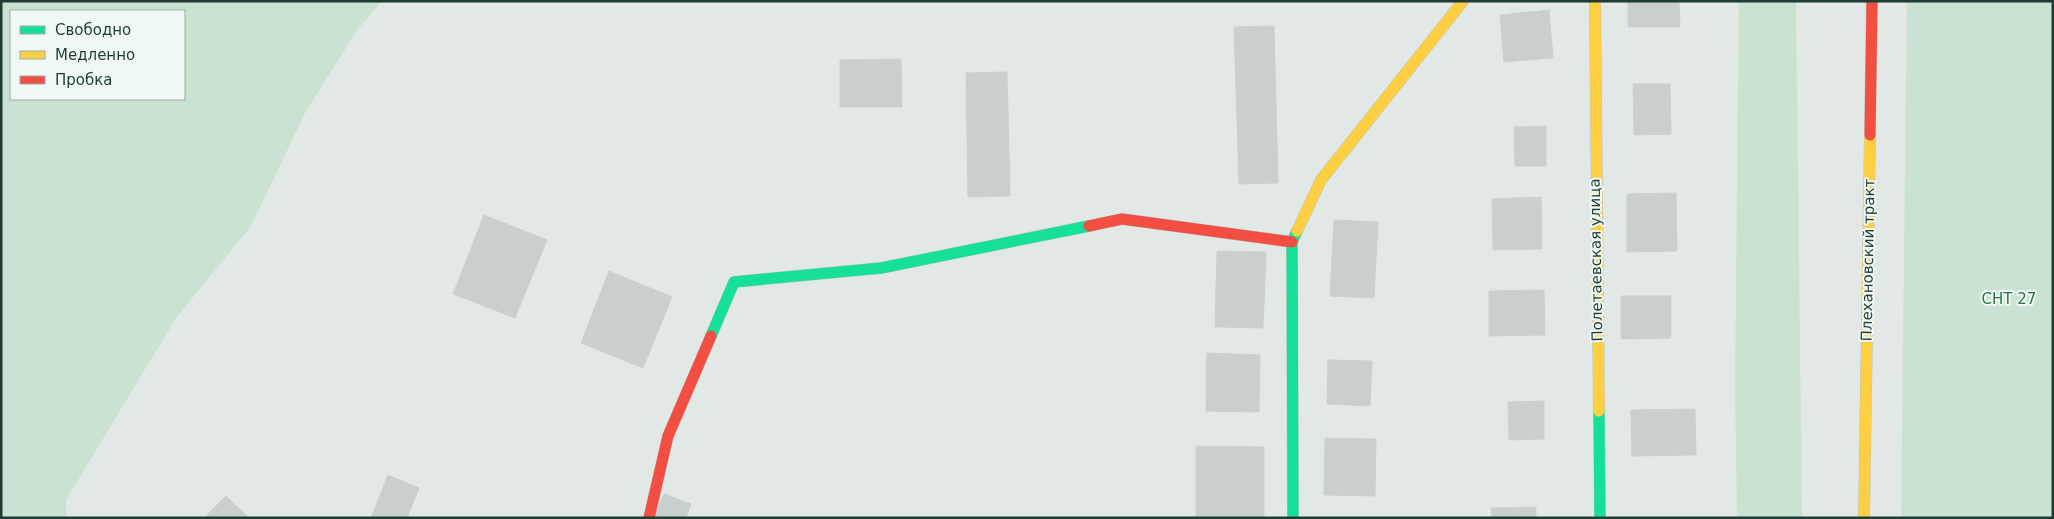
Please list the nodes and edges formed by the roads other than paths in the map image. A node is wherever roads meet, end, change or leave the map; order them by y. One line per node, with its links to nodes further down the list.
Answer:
1 (1463, 1): 4 (street)
2 (1594, 1): 7 (street, Полетаевская улица)
3 (1872, 1): 8 (street, Плехановский тракт)
4 (1292, 242): 5 (street); 6 (street)
5 (649, 518)
6 (1294, 518)
7 (1600, 518)
8 (1864, 518)

